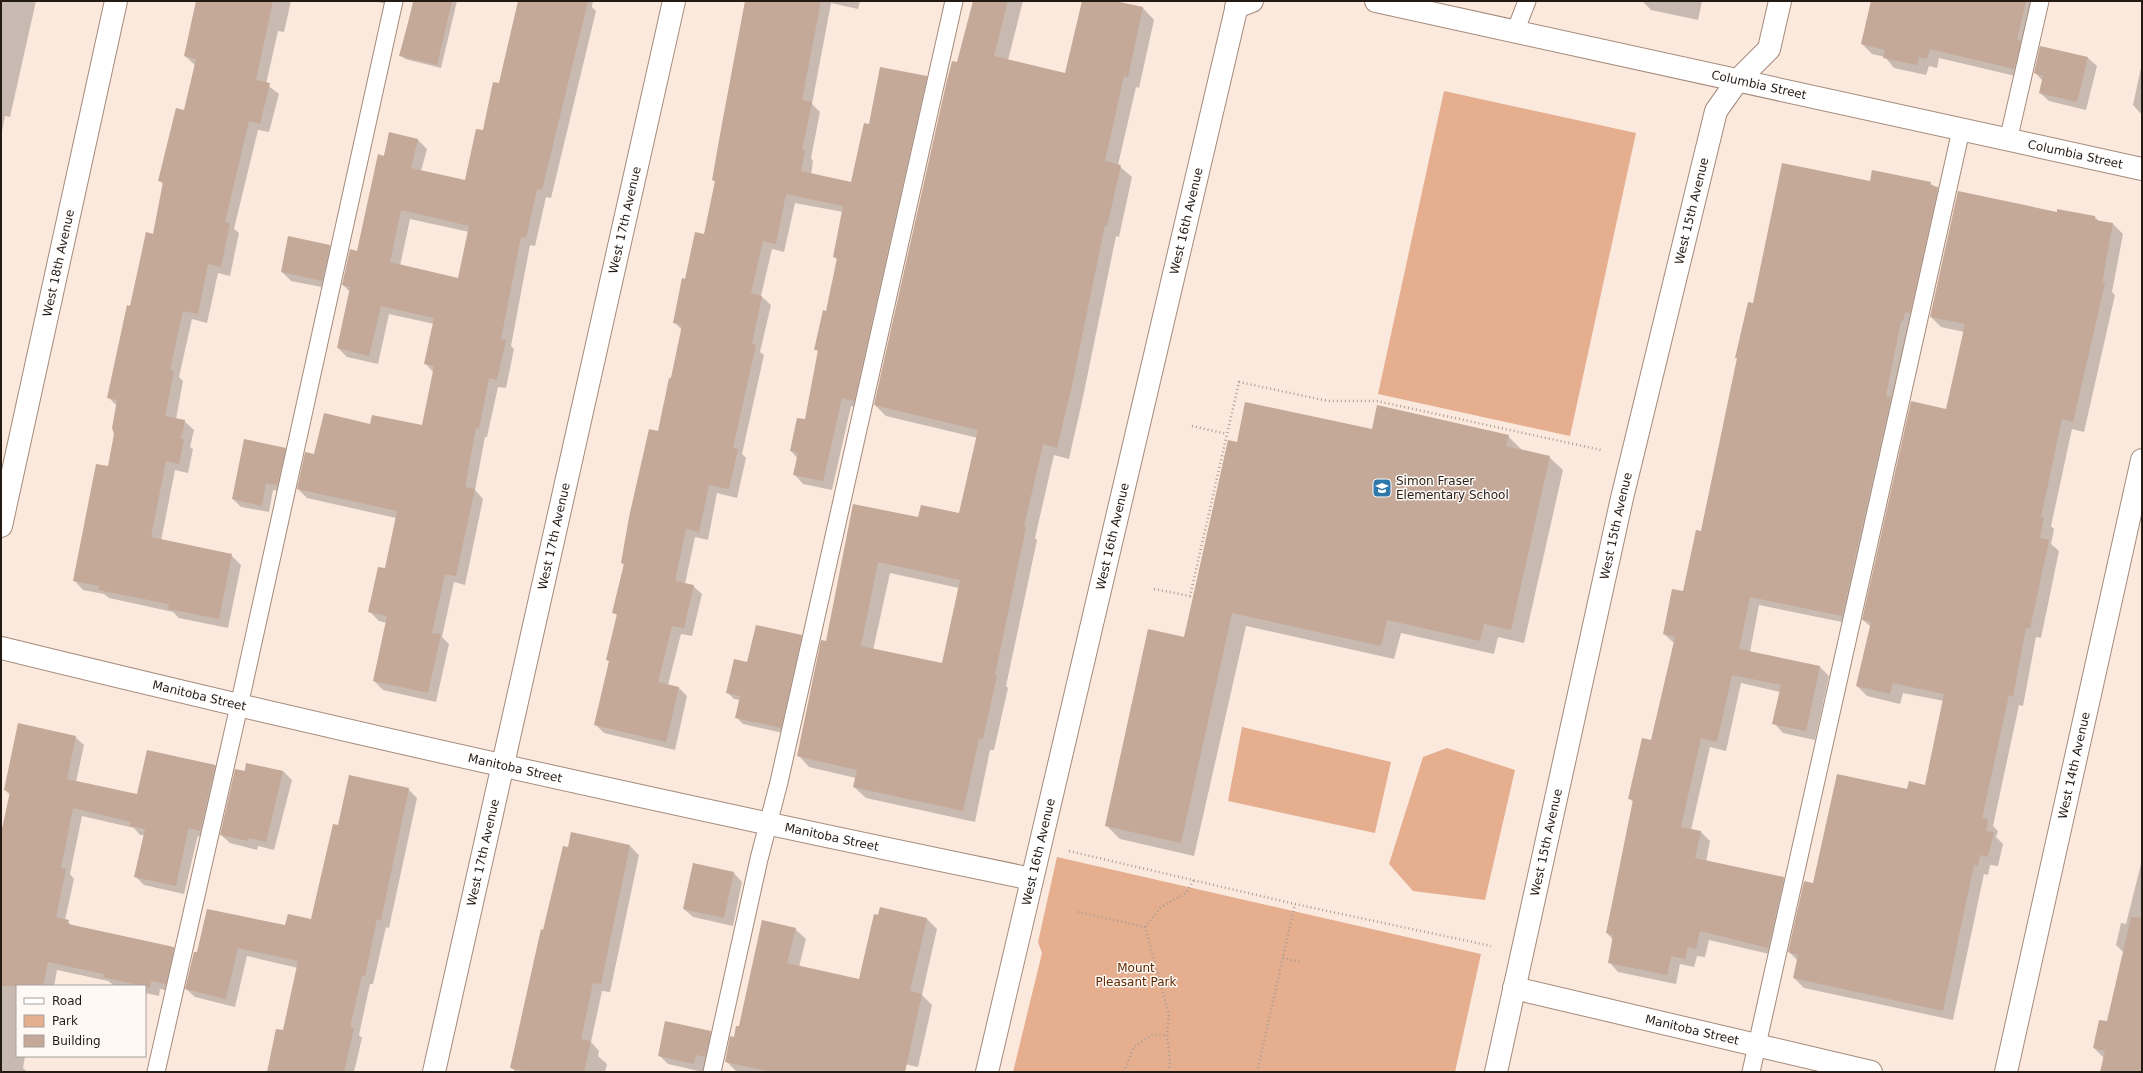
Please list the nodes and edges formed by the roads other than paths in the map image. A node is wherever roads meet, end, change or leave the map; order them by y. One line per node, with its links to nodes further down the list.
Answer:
1 (116, 1): 16 (street, West 18th Avenue)
2 (394, 1): 18 (lane)
3 (674, 1): 19 (street, West 17th Avenue)
4 (954, 1): 20 (lane)
5 (1376, 1): 10 (street, Columbia Street)
6 (1527, 1): 10 (lane)
7 (1780, 1): 11 (street, West 15th Avenue)
8 (2040, 1): 13 (lane)
9 (1242, 3): 21 (street, West 16th Avenue)
10 (1515, 32): 11 (street, Columbia Street)
11 (1738, 80): 12 (street, Columbia Street); 22 (street, West 15th Avenue)
12 (1961, 130): 13 (street, Columbia Street); 23 (lane)
13 (2008, 141): 14 (street, Columbia Street)
14 (2142, 169)
15 (2142, 460): 31 (street, West 14th Avenue)
16 (1, 526)
17 (1, 648): 18 (street, Manitoba Street)
18 (239, 706): 19 (street, Manitoba Street); 24 (lane)
19 (504, 765): 20 (street, Manitoba Street); 25 (street, West 17th Avenue)
20 (768, 824): 21 (street, Manitoba Street); 26 (lane)
21 (1032, 880): 27 (street, West 16th Avenue)
22 (1514, 988): 23 (street, Manitoba Street); 28 (street, West 15th Avenue)
23 (1756, 1045): 29 (lane); 30 (street, Manitoba Street)
24 (156, 1072)
25 (434, 1072)
26 (712, 1072)
27 (987, 1072)
28 (1496, 1072)
29 (1751, 1072)
30 (1871, 1072)
31 (2006, 1072)

